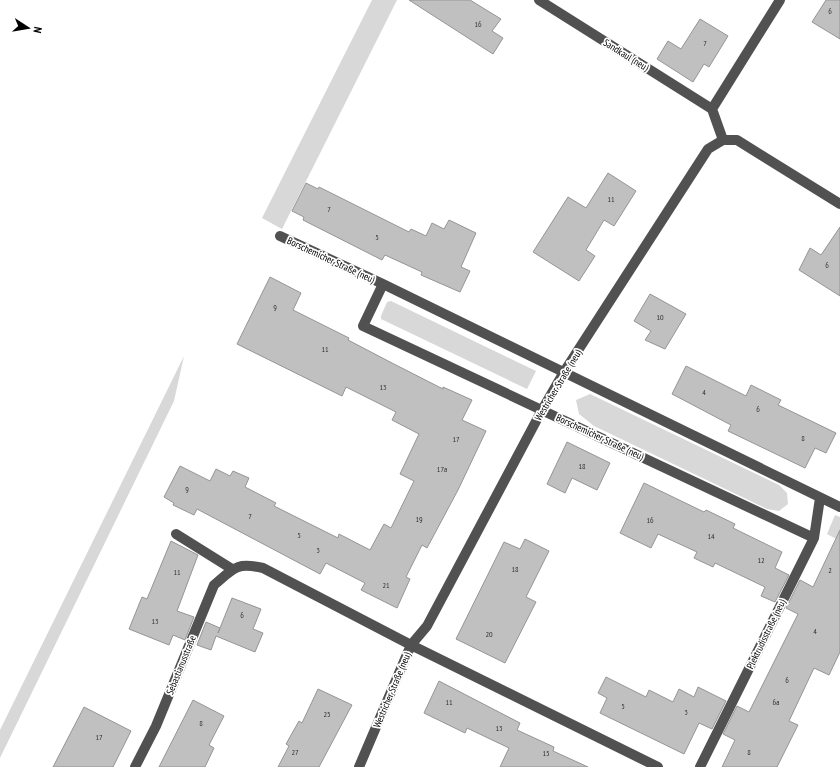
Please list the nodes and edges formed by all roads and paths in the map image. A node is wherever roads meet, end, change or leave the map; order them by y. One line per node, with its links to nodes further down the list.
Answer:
1 (539, 0): 3 (street, Sandkaul (neu))
2 (780, 0): 3 (street)
3 (712, 109): 4 (street)
4 (723, 140): 5 (street); 8 (street, Westricher Straße (neu))
5 (840, 204)
6 (280, 236): 7 (street, Borschemicher Straße (neu))
7 (383, 284): 8 (street, Borschemicher Straße (neu)); 9 (street, Borschemicher Straße (neu))
8 (564, 372): 9 (street, Westricher Straße (neu)); 10 (street, Borschemicher Straße (neu))
9 (542, 410): 13 (street, Borschemicher Straße (neu)); 15 (street, Westricher Straße (neu))
10 (820, 498): 11 (street, Borschemicher Straße (neu)); 13 (street, Plektrudisstraße (neu))
11 (840, 507)
12 (176, 534): 14 (street)
13 (814, 538): 19 (street, Plektrudisstraße (neu))
14 (232, 569): 15 (street); 16 (street, Sebastianusstraße)
15 (411, 645): 17 (street, Westricher Straße (neu)); 18 (street)
16 (135, 767)
17 (359, 767)
18 (658, 767)
19 (700, 767)

